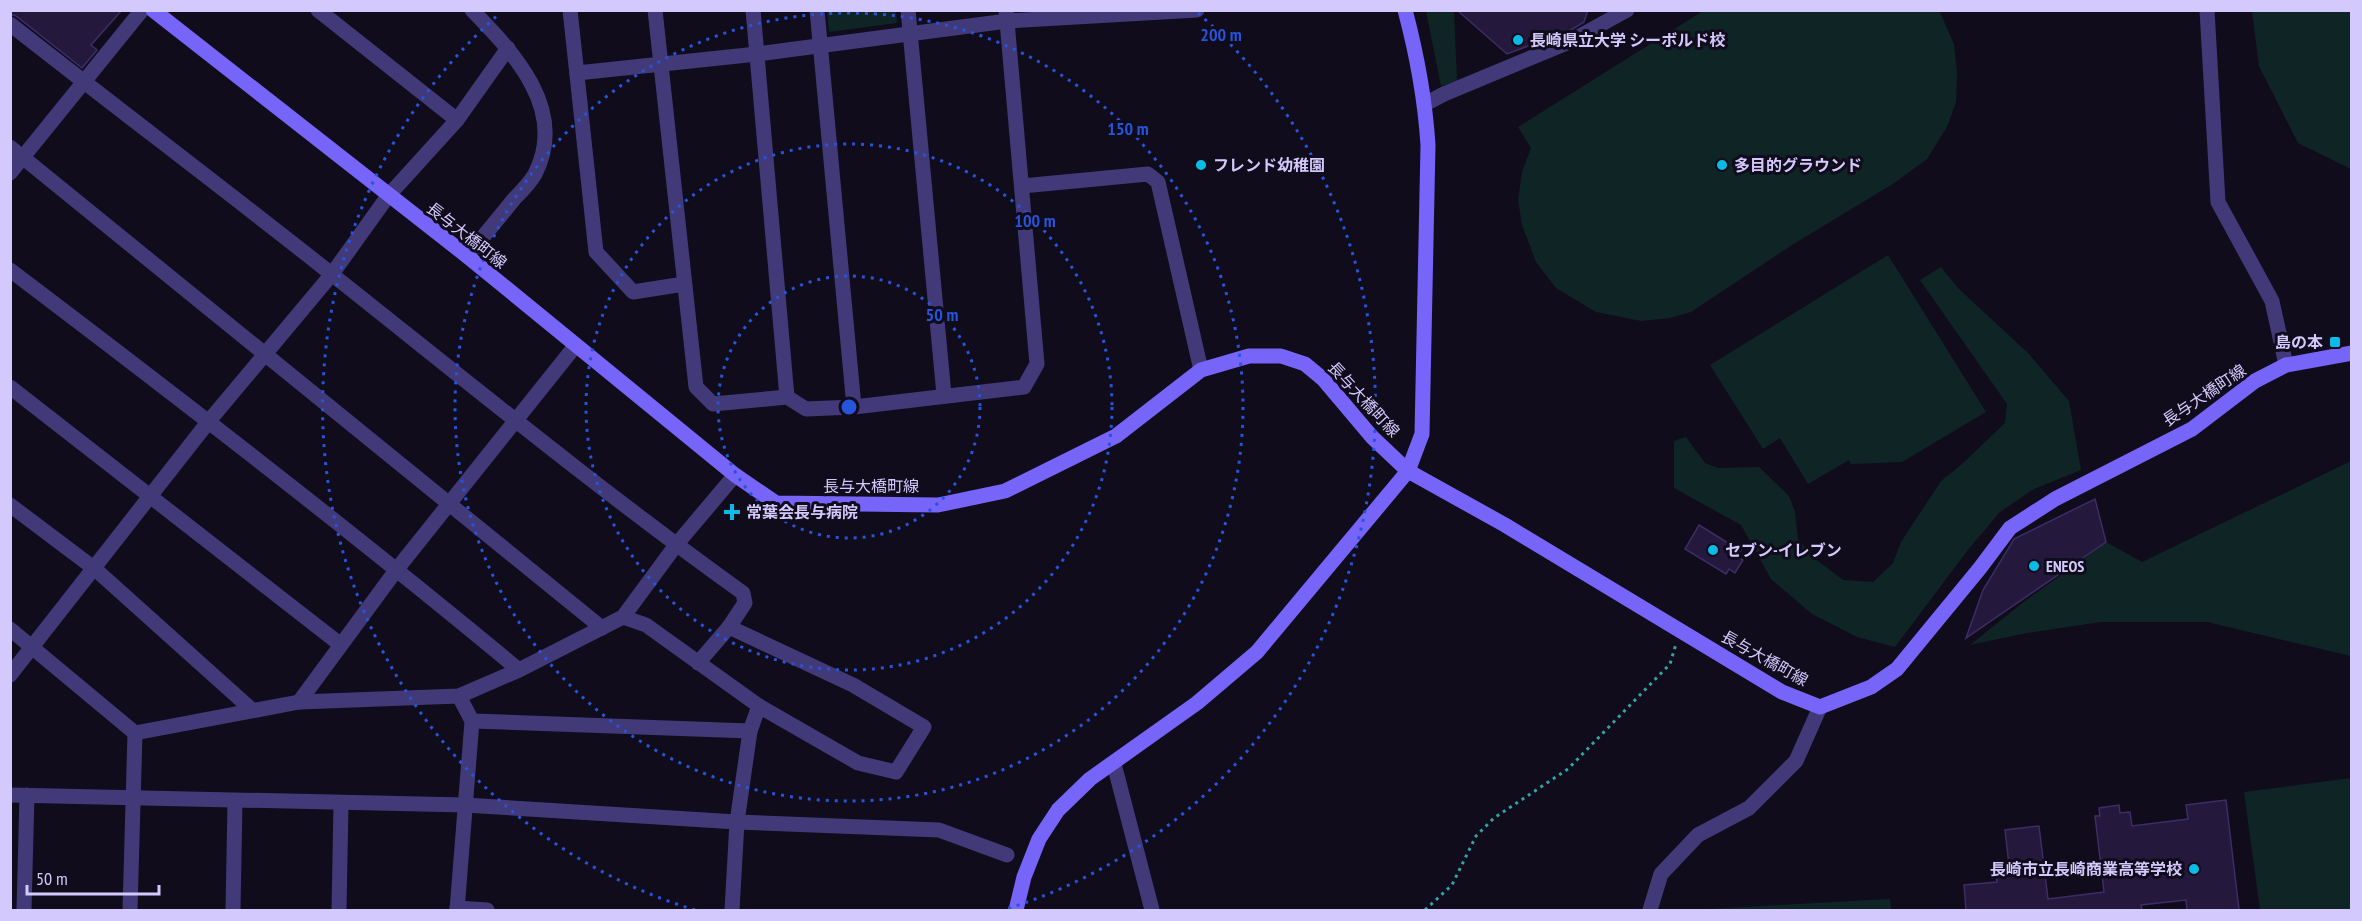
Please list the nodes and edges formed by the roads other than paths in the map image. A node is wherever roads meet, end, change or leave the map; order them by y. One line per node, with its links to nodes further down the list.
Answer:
1 (142, 10): 23 (street)
2 (153, 10): 30 (main road, 長与大橋町線)
3 (318, 10): 25 (street)
4 (472, 10): 19 (street)
5 (570, 10): 22 (street)
6 (655, 10): 21 (street)
7 (753, 10): 20 (street)
8 (817, 10): 18 (street)
9 (908, 10): 17 (street)
10 (1405, 10): 24 (main road)
11 (1627, 10): 24 (street)
12 (2207, 10): 38 (street)
13 (1189, 11): 14 (street)
14 (1100, 14): 15 (street)
15 (1006, 16): 17 (street); 29 (street)
16 (10, 24): 23 (street)
17 (910, 33): 18 (street); 41 (street)
18 (820, 45): 20 (street); 43 (street)
19 (508, 48): 25 (street); 31 (street)
20 (757, 54): 21 (street); 42 (street)
21 (660, 64): 22 (street); 34 (street)
22 (577, 73): 34 (street)
23 (84, 82): 27 (street); 33 (street)
24 (1425, 104): 46 (main road)
25 (457, 120): 30 (street)
26 (10, 147): 27 (street)
27 (23, 158): 28 (street); 37 (street)
28 (10, 173)
29 (1022, 186): 39 (street); 41 (street)
30 (388, 196): 31 (main road, 長与大橋町線); 33 (street)
31 (467, 256): 35 (main road, 長与大橋町線)
32 (10, 270): 44 (street)
33 (332, 274): 37 (street); 45 (street)
34 (684, 285): 42 (street)
35 (576, 345): 45 (street); 47 (main road, 長与大橋町線)
36 (2352, 353): 38 (main road, 長与大橋町線)
37 (265, 354): 44 (street); 49 (street)
38 (2286, 365): 66 (main road, 長与大橋町線)
39 (1201, 370): 46 (main road, 長与大橋町線); 47 (main road, 長与大橋町線)
40 (10, 387): 48 (street)
41 (944, 395): 43 (street)
42 (787, 397): 43 (street)
43 (854, 407)
44 (209, 421): 48 (street); 53 (street)
45 (516, 422): 49 (street); 51 (street)
46 (1408, 471): 66 (main road, 長与大橋町線); 71 (main road)
47 (735, 475): 51 (street)
48 (151, 497): 52 (street); 58 (street)
49 (450, 504): 53 (street); 56 (street)
50 (10, 505): 52 (street)
51 (676, 545): 54 (street); 55 (street)
52 (94, 569): 59 (street); 67 (street)
53 (397, 569): 58 (street); 61 (street)
54 (623, 617): 56 (street); 60 (street)
55 (729, 627): 60 (street); 65 (street)
56 (602, 628): 61 (street)
57 (10, 629): 59 (street)
58 (341, 645): 64 (street)
59 (32, 647): 62 (street); 70 (street)
60 (698, 663): 65 (street)
61 (519, 670): 63 (street)
62 (10, 675)
63 (459, 696): 64 (street); 68 (street)
64 (299, 702): 67 (street)
65 (759, 706): 69 (street)
66 (1820, 707): 89 (street)
67 (251, 709): 70 (street)
68 (472, 721): 69 (street); 77 (street)
69 (750, 731): 78 (street)
70 (135, 733): 74 (street)
71 (1114, 764): 87 (main road); 88 (street)
72 (10, 795): 73 (street)
73 (27, 795): 74 (street); 81 (street)
74 (132, 799): 75 (street); 82 (street)
75 (235, 801): 76 (street); 83 (street)
76 (341, 804): 77 (street); 84 (street)
77 (465, 805): 78 (street); 80 (street)
78 (737, 822): 79 (street); 86 (street)
79 (1007, 855)
80 (457, 909): 85 (street)
81 (24, 910)
82 (130, 910)
83 (233, 910)
84 (339, 910)
85 (487, 910)
86 (732, 910)
87 (1016, 910)
88 (1148, 910)
89 (1650, 910)

